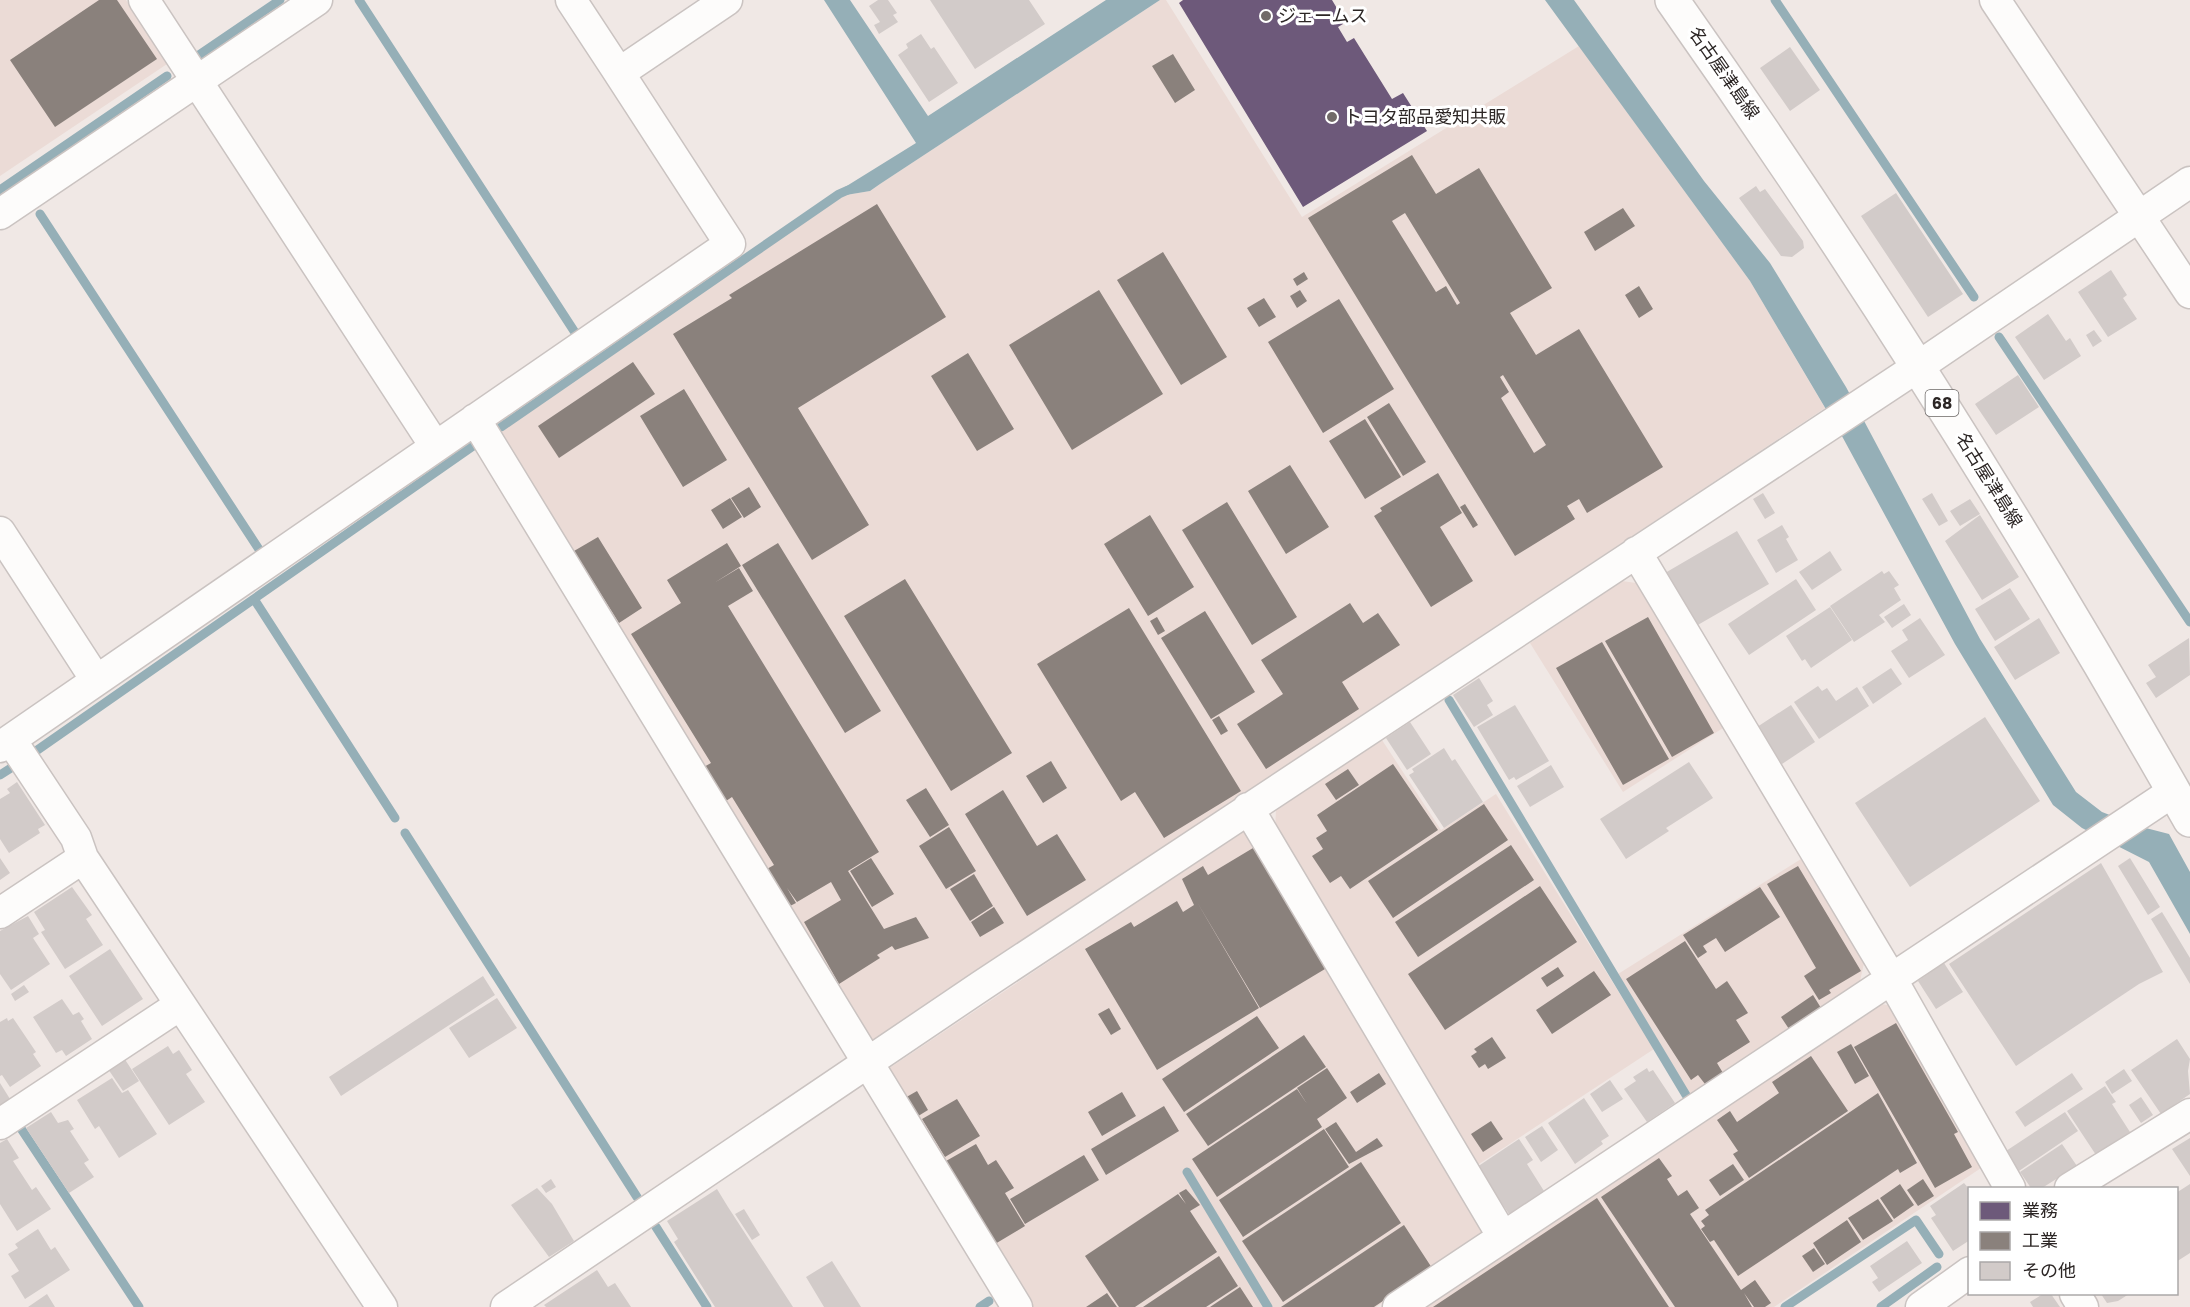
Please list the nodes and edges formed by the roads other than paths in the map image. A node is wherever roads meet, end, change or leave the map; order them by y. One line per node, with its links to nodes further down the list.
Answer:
1 (144, 0): 8 (street)
2 (317, 0): 8 (street)
3 (571, 0): 7 (street)
4 (727, 0): 7 (street)
5 (1672, 0): 13 (main road, 名古屋津島線 / 68)
6 (1995, 0): 11 (street)
7 (619, 73): 14 (street)
8 (197, 82): 10 (street); 15 (street)
9 (2190, 182): 11 (street)
10 (0, 214)
11 (2139, 217): 12 (street); 13 (street)
12 (2190, 293)
13 (1919, 366): 17 (street); 20 (main road, 名古屋津島線 / 68)
14 (476, 419): 15 (street); 27 (street)
15 (435, 446): 18 (street)
16 (0, 532): 18 (street)
17 (1636, 552): 21 (street); 25 (street)
18 (96, 680): 19 (street)
19 (5, 743): 23 (street)
20 (2174, 791): 22 (main road, 名古屋津島線 / 68); 25 (street)
21 (1248, 808): 27 (street); 32 (street)
22 (2190, 820)
23 (82, 858): 24 (street); 26 (street)
24 (0, 913)
25 (1891, 978): 30 (street); 32 (street)
26 (180, 1005): 29 (street); 34 (street)
27 (868, 1062): 35 (street); 36 (street)
28 (2190, 1114): 31 (street)
29 (0, 1124)
30 (2009, 1187)
31 (2072, 1187)
32 (1503, 1237): 37 (street)
33 (1968, 1273): 38 (street)
34 (382, 1307)
35 (506, 1307)
36 (1017, 1307)
37 (1398, 1307)
38 (1921, 1307)

